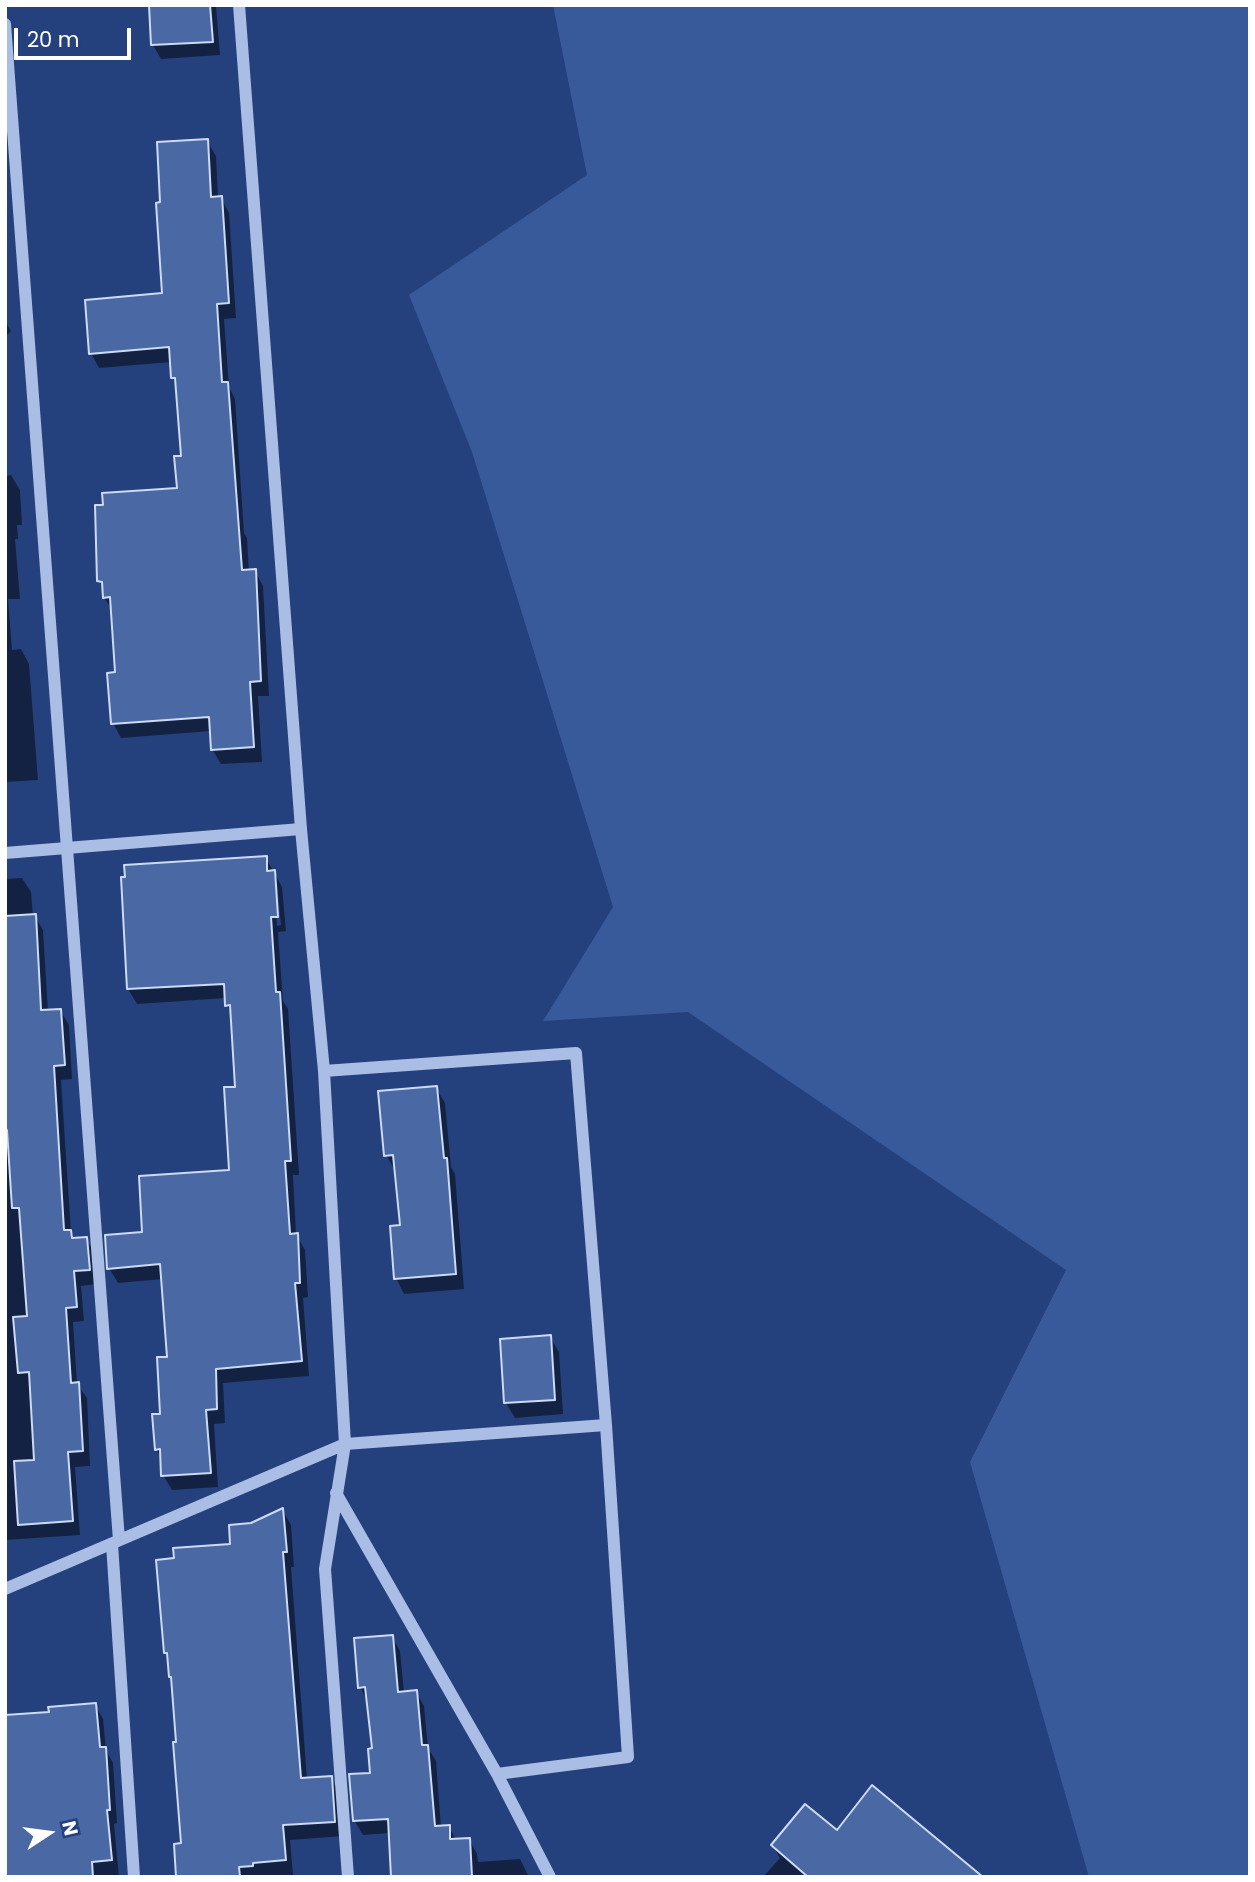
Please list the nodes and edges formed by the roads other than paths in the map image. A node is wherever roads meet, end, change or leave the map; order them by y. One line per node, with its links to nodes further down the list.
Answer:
1 (239, 5): 3 (street)
2 (5, 24): 4 (street)
3 (302, 829): 4 (street); 6 (street)
4 (68, 848): 5 (street); 10 (street)
5 (5, 853)
6 (324, 1071): 7 (street); 8 (street)
7 (606, 1425): 8 (street); 12 (street)
8 (345, 1444): 9 (street); 10 (street)
9 (336, 1493): 12 (street); 14 (street)
10 (116, 1542): 11 (street); 13 (street)
11 (5, 1589)
12 (497, 1774): 15 (street)
13 (134, 1877)
14 (348, 1877)
15 (550, 1877)

